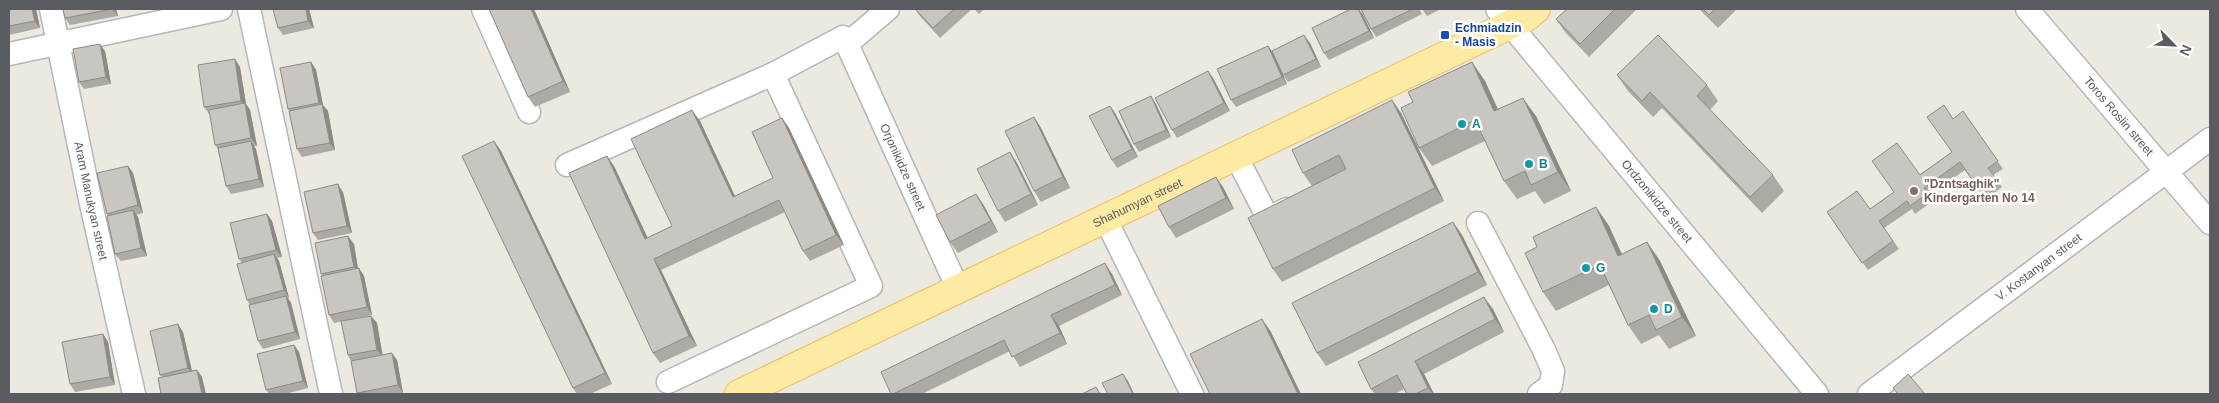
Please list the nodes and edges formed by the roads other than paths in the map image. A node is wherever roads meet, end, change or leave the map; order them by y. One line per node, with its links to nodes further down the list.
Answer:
1 (51, 9): 10 (street, Aram Manukyan street)
2 (220, 9): 10 (street)
3 (249, 9): 25 (street)
4 (483, 9): 13 (street)
5 (888, 9): 9 (street)
6 (1536, 9): 8 (main road, Shahumyan street)
7 (2027, 9): 17 (street, Toros Roslin street)
8 (1503, 16): 15 (main road, Shahumyan street); 29 (street, Ordzonikidze street)
9 (845, 40): 12 (street); 22 (street, Orjonikidze street)
10 (57, 44): 11 (street); 24 (street, Aram Manukyan street)
11 (9, 54)
12 (773, 74): 16 (street); 23 (street)
13 (529, 112)
14 (2210, 139): 17 (street, V. Kostanyan street)
15 (1236, 156): 18 (street); 19 (main road, Shahumyan street)
16 (567, 165)
17 (2167, 173): 21 (street, Toros Roslin street); 30 (street, V. Kostanyan street)
18 (1302, 200)
19 (1105, 218): 22 (main road, Shahumyan street); 27 (street)
20 (1478, 223): 28 (street)
21 (2210, 223)
22 (958, 289): 26 (main road, Shahumyan street)
23 (668, 382)
24 (134, 394)
25 (331, 394)
26 (739, 394)
27 (1192, 394)
28 (1539, 394)
29 (1818, 394)
30 (1869, 394)

